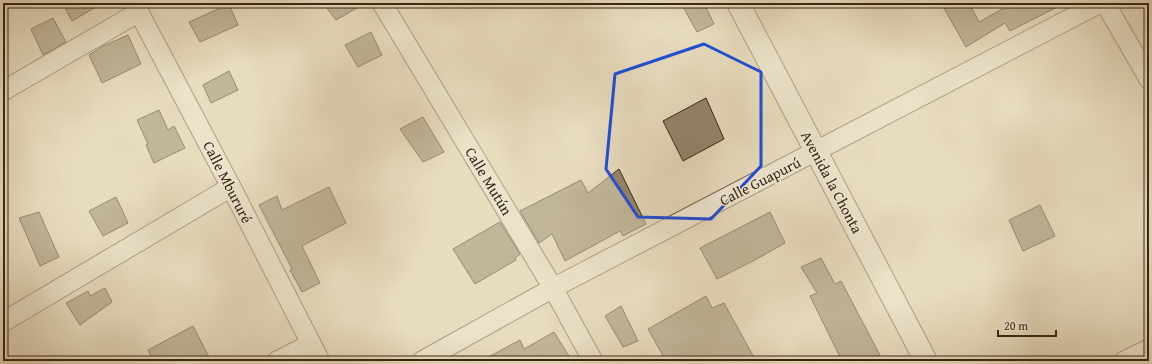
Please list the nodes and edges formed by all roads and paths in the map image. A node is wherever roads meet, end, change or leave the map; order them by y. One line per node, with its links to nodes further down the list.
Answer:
1 (382, 3): 10 (street, Calle Mutún)
2 (738, 3): 8 (street, Avenida la Chonta)
3 (1100, 3): 8 (street, Calle Guapurú)
4 (1105, 3): 6 (street)
5 (137, 7): 7 (street); 9 (street, Calle Mbururé)
6 (1149, 80)
7 (3, 91)
8 (817, 151): 10 (street, Calle Guapurú); 18 (street, Avenida la Chonta)
9 (231, 187): 11 (street); 12 (street, Calle Mbururé)
10 (553, 288): 16 (street, Calle Guapurú); 17 (street, Calle Mutún)
11 (3, 322)
12 (311, 344): 14 (street); 15 (street, Calle Mbururé)
13 (1149, 349): 19 (street)
14 (277, 361)
15 (320, 361)
16 (422, 361)
17 (594, 361)
18 (926, 361)
19 (1124, 361)

